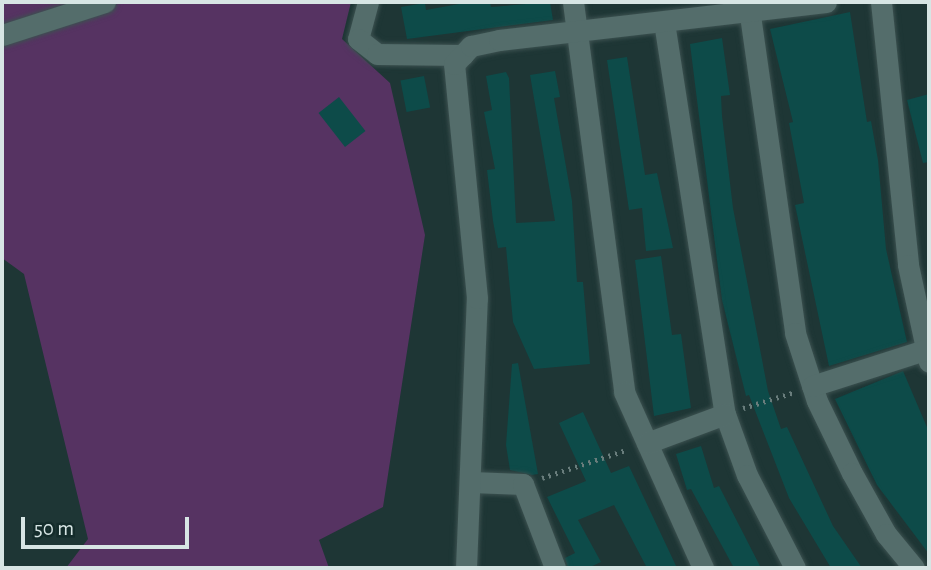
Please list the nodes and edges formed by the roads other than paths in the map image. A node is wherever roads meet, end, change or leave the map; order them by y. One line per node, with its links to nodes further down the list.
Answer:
1 (105, 2): 9 (street)
2 (368, 2): 10 (street)
3 (573, 2): 8 (street)
4 (826, 2): 6 (street)
5 (881, 2): 11 (street)
6 (749, 8): 7 (street); 12 (street)
7 (663, 22): 8 (street); 13 (street)
8 (578, 32): 10 (street); 14 (street)
9 (2, 35)
10 (463, 55): 15 (street)
11 (927, 356): 12 (street)
12 (812, 386): 20 (street)
13 (725, 414): 14 (street); 19 (street)
14 (647, 443): 18 (street)
15 (471, 482): 16 (street); 17 (street)
16 (466, 568)
17 (555, 568)
18 (704, 568)
19 (795, 568)
20 (914, 568)

